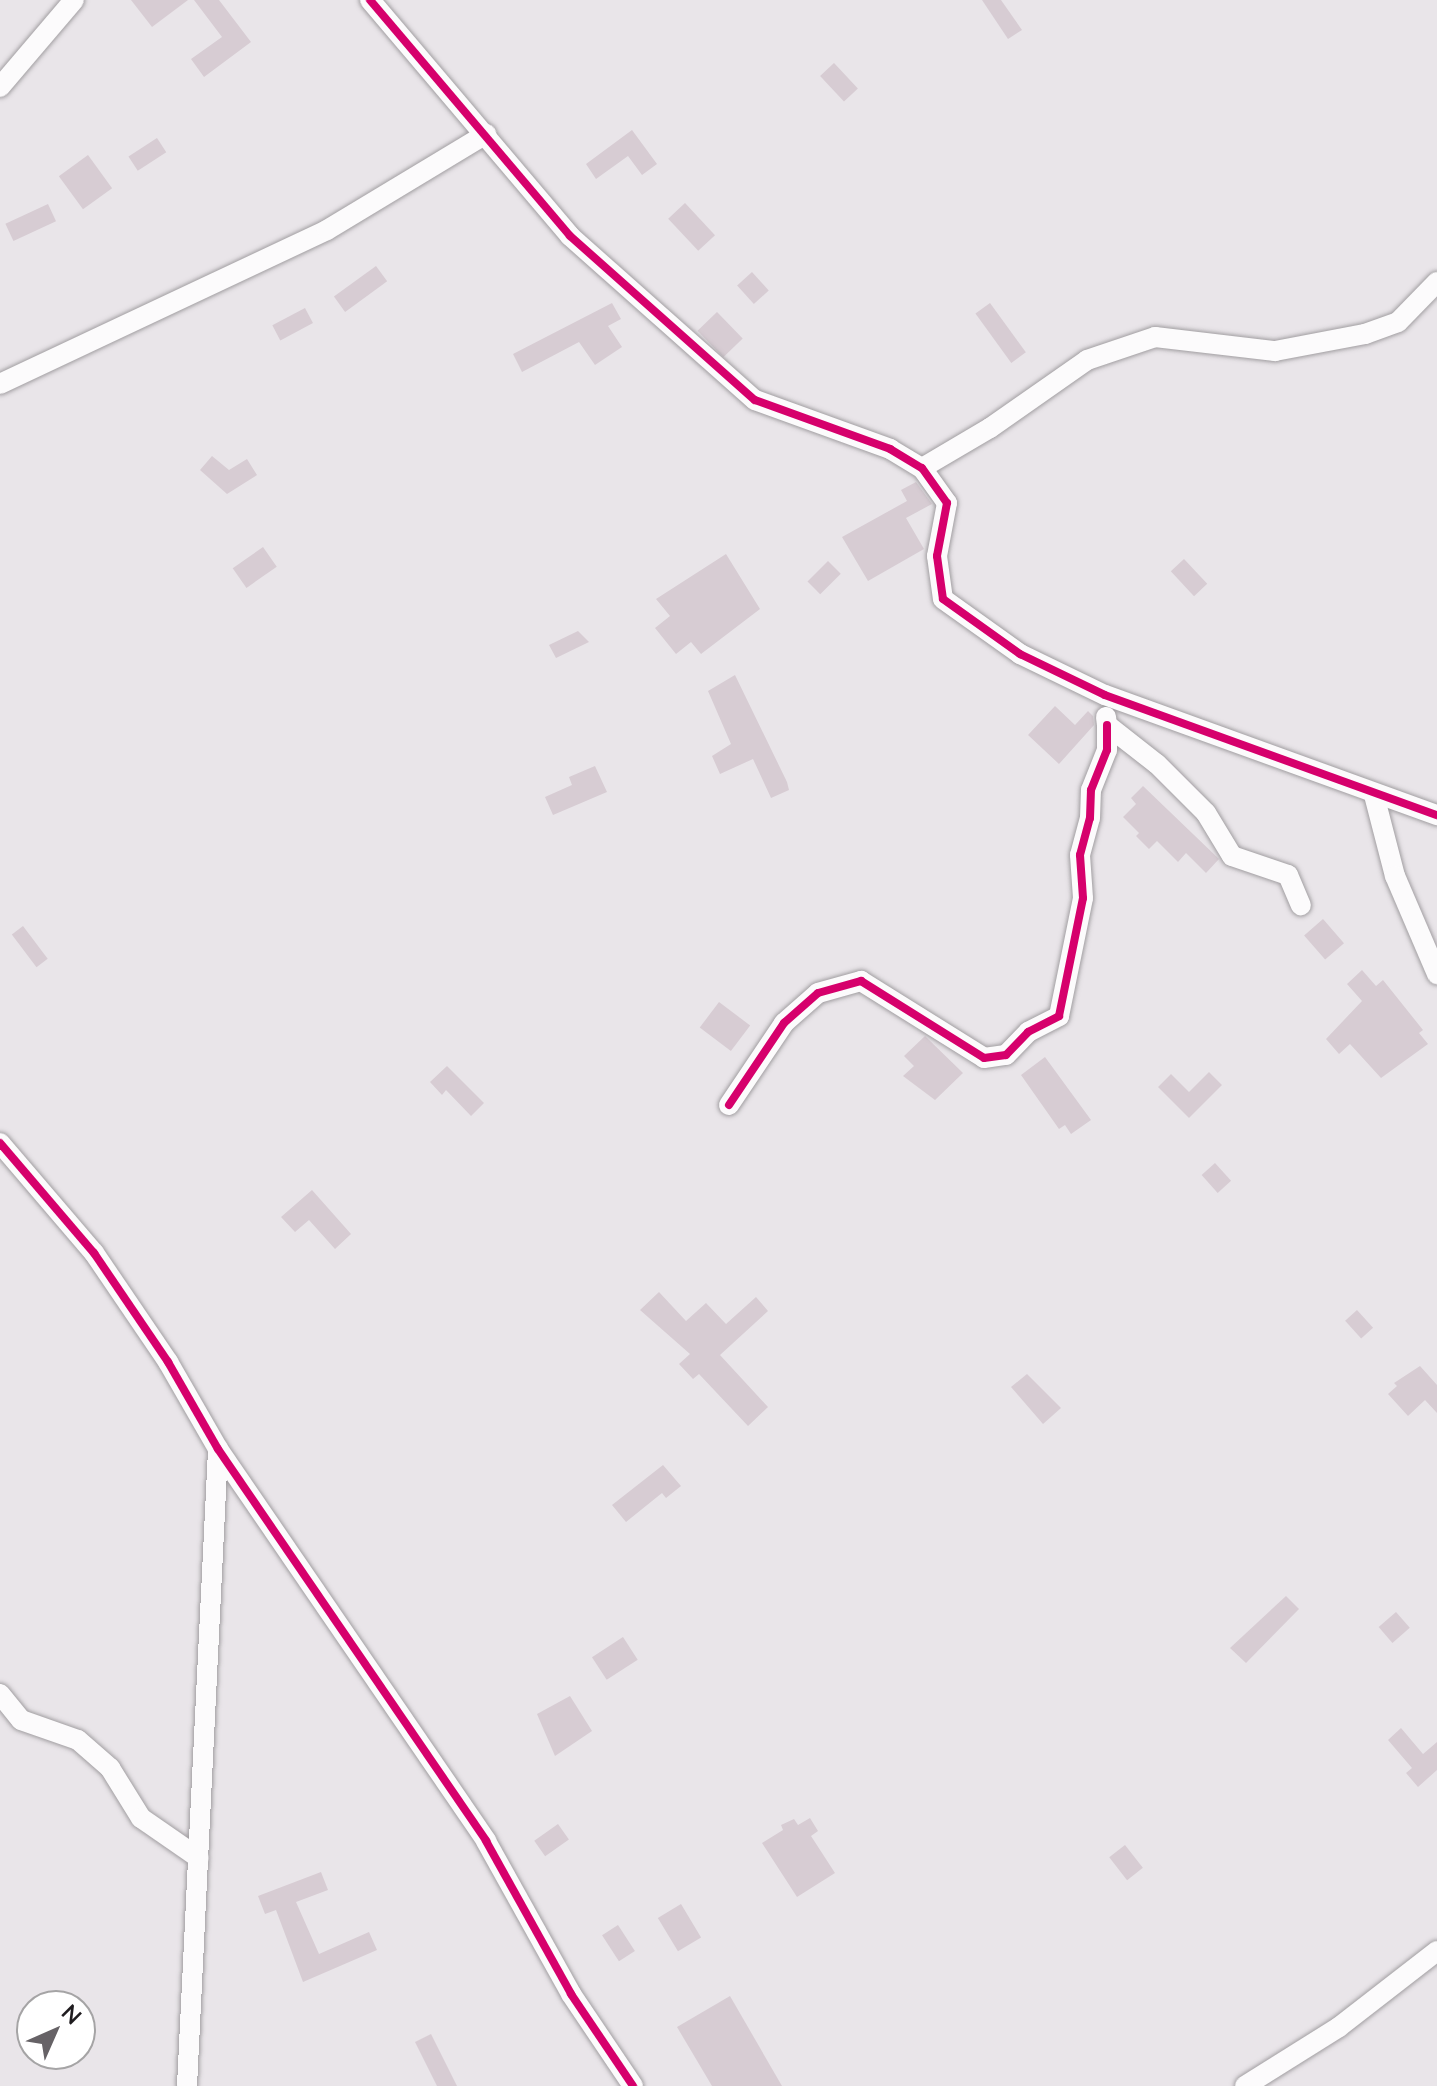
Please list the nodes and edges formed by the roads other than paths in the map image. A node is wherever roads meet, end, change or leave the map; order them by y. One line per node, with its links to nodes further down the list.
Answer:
1 (74, 0): 3 (street)
2 (370, 0): 4 (street)
3 (0, 87)
4 (486, 134): 6 (street); 7 (street)
5 (1437, 282): 7 (street)
6 (0, 384)
7 (922, 468): 8 (street)
8 (1105, 695): 9 (street); 10 (street)
9 (1107, 725): 12 (street); 14 (street)
10 (1374, 795): 11 (street); 13 (street)
11 (1437, 815)
12 (1301, 905)
13 (1437, 974)
14 (729, 1105)
15 (0, 1143): 16 (street)
16 (218, 1449): 18 (street); 21 (street)
17 (0, 1694): 18 (street)
18 (199, 1858): 20 (street)
19 (1437, 1951): 22 (street)
20 (187, 2086)
21 (633, 2086)
22 (1245, 2086)

